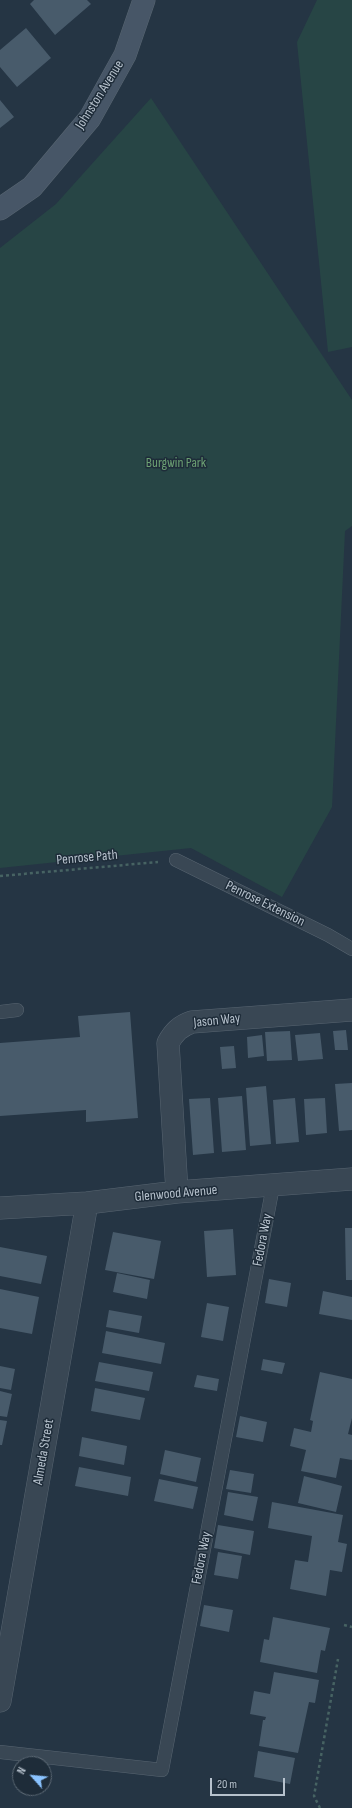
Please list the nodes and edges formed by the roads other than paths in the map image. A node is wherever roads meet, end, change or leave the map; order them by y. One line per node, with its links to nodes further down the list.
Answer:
1 (144, 0): 2 (street, Johnston Avenue)
2 (0, 209)
3 (176, 860): 4 (lane, Penrose Extension)
4 (352, 949)
5 (17, 1010): 7 (lane)
6 (352, 1010): 10 (street, Jason Way)
7 (0, 1012)
8 (352, 1179): 9 (street, Glenwood Avenue)
9 (273, 1186): 10 (street, Glenwood Avenue); 14 (lane, Fedora Way)
10 (177, 1192): 11 (street, Glenwood Avenue)
11 (87, 1203): 12 (street, Glenwood Avenue); 13 (street, Almeda Street)
12 (0, 1208)
13 (0, 1701)
14 (0, 1752)

